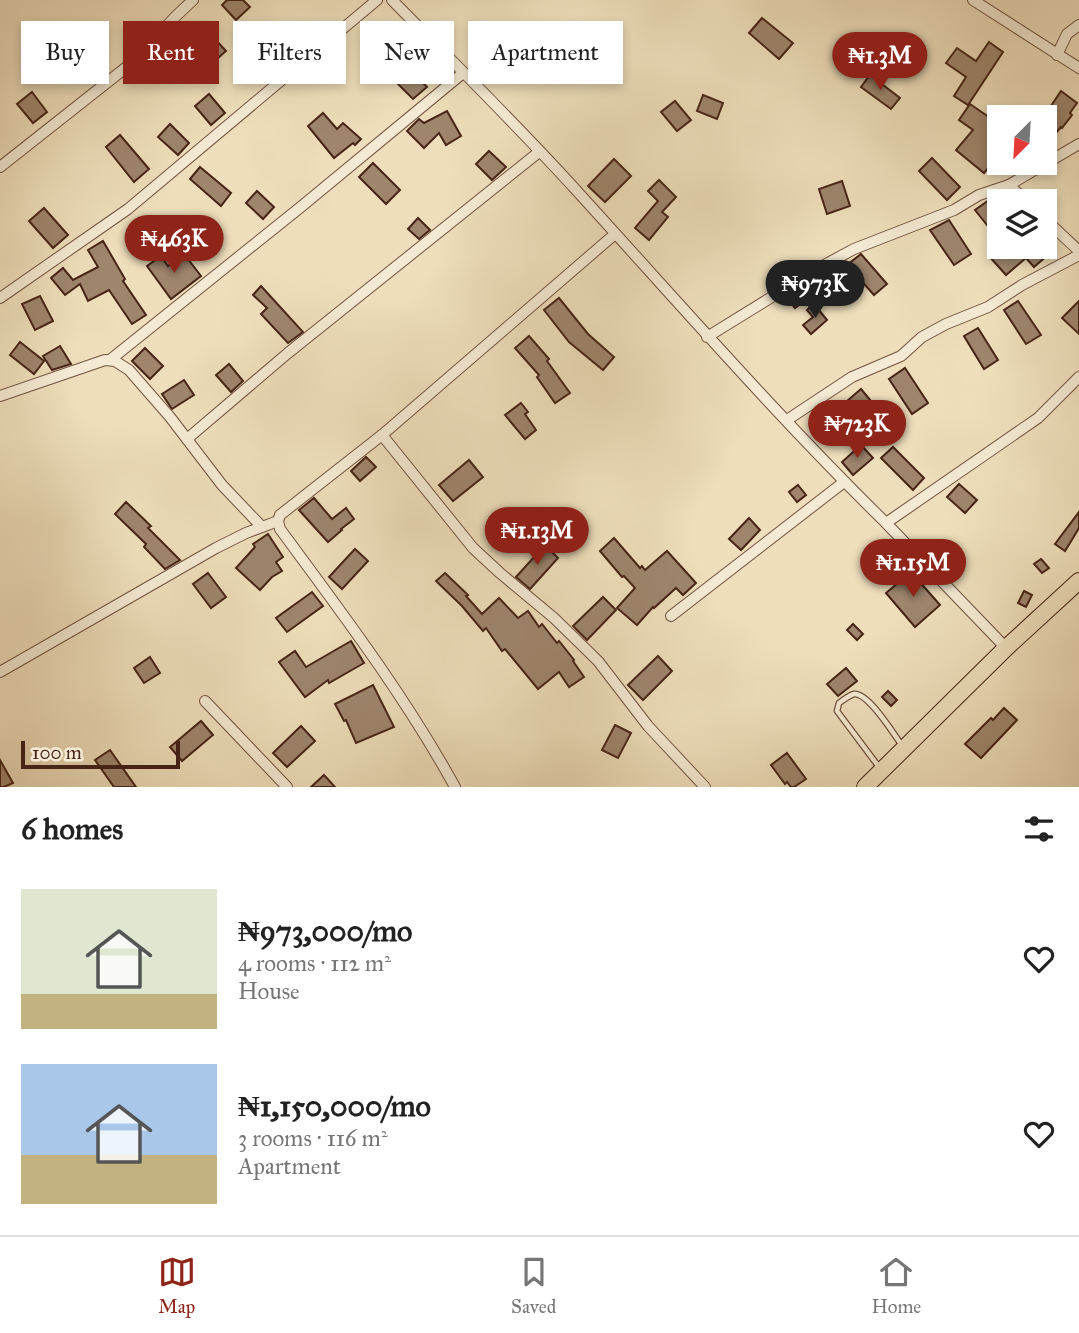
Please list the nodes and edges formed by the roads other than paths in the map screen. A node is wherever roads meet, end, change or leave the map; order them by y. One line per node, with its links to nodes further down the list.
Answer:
1 (193, 0): 11 (street)
2 (377, 0): 17 (street)
3 (393, 0): 8 (street)
4 (973, 0): 6 (street)
5 (1079, 25): 6 (street)
6 (1057, 55): 7 (street)
7 (1079, 68)
8 (463, 73): 10 (street); 19 (street)
9 (1079, 144): 12 (street)
10 (539, 152): 15 (street); 24 (street)
11 (0, 167)
12 (1009, 185): 13 (street); 18 (street)
13 (1014, 189)
14 (1057, 231): 16 (street)
15 (615, 234): 18 (street); 23 (street)
16 (1079, 253): 22 (street)
17 (0, 298)
18 (707, 337): 22 (street)
19 (110, 360): 21 (street); 24 (street)
20 (1079, 377): 27 (street)
21 (0, 396)
22 (787, 420): 25 (street)
23 (382, 435): 26 (street); 38 (street)
24 (187, 439): 28 (street)
25 (844, 482): 27 (street); 30 (street)
26 (278, 521): 28 (street); 37 (street)
27 (886, 523): 31 (street)
28 (262, 527): 32 (street)
29 (1079, 581): 31 (highway)
30 (671, 616)
31 (1006, 649): 34 (highway)
32 (0, 672)
33 (205, 701): 36 (street)
34 (904, 748): 35 (highway); 35 (lane)
35 (882, 770): 39 (highway)
36 (287, 787)
37 (455, 787)
38 (705, 787)
39 (865, 787)

